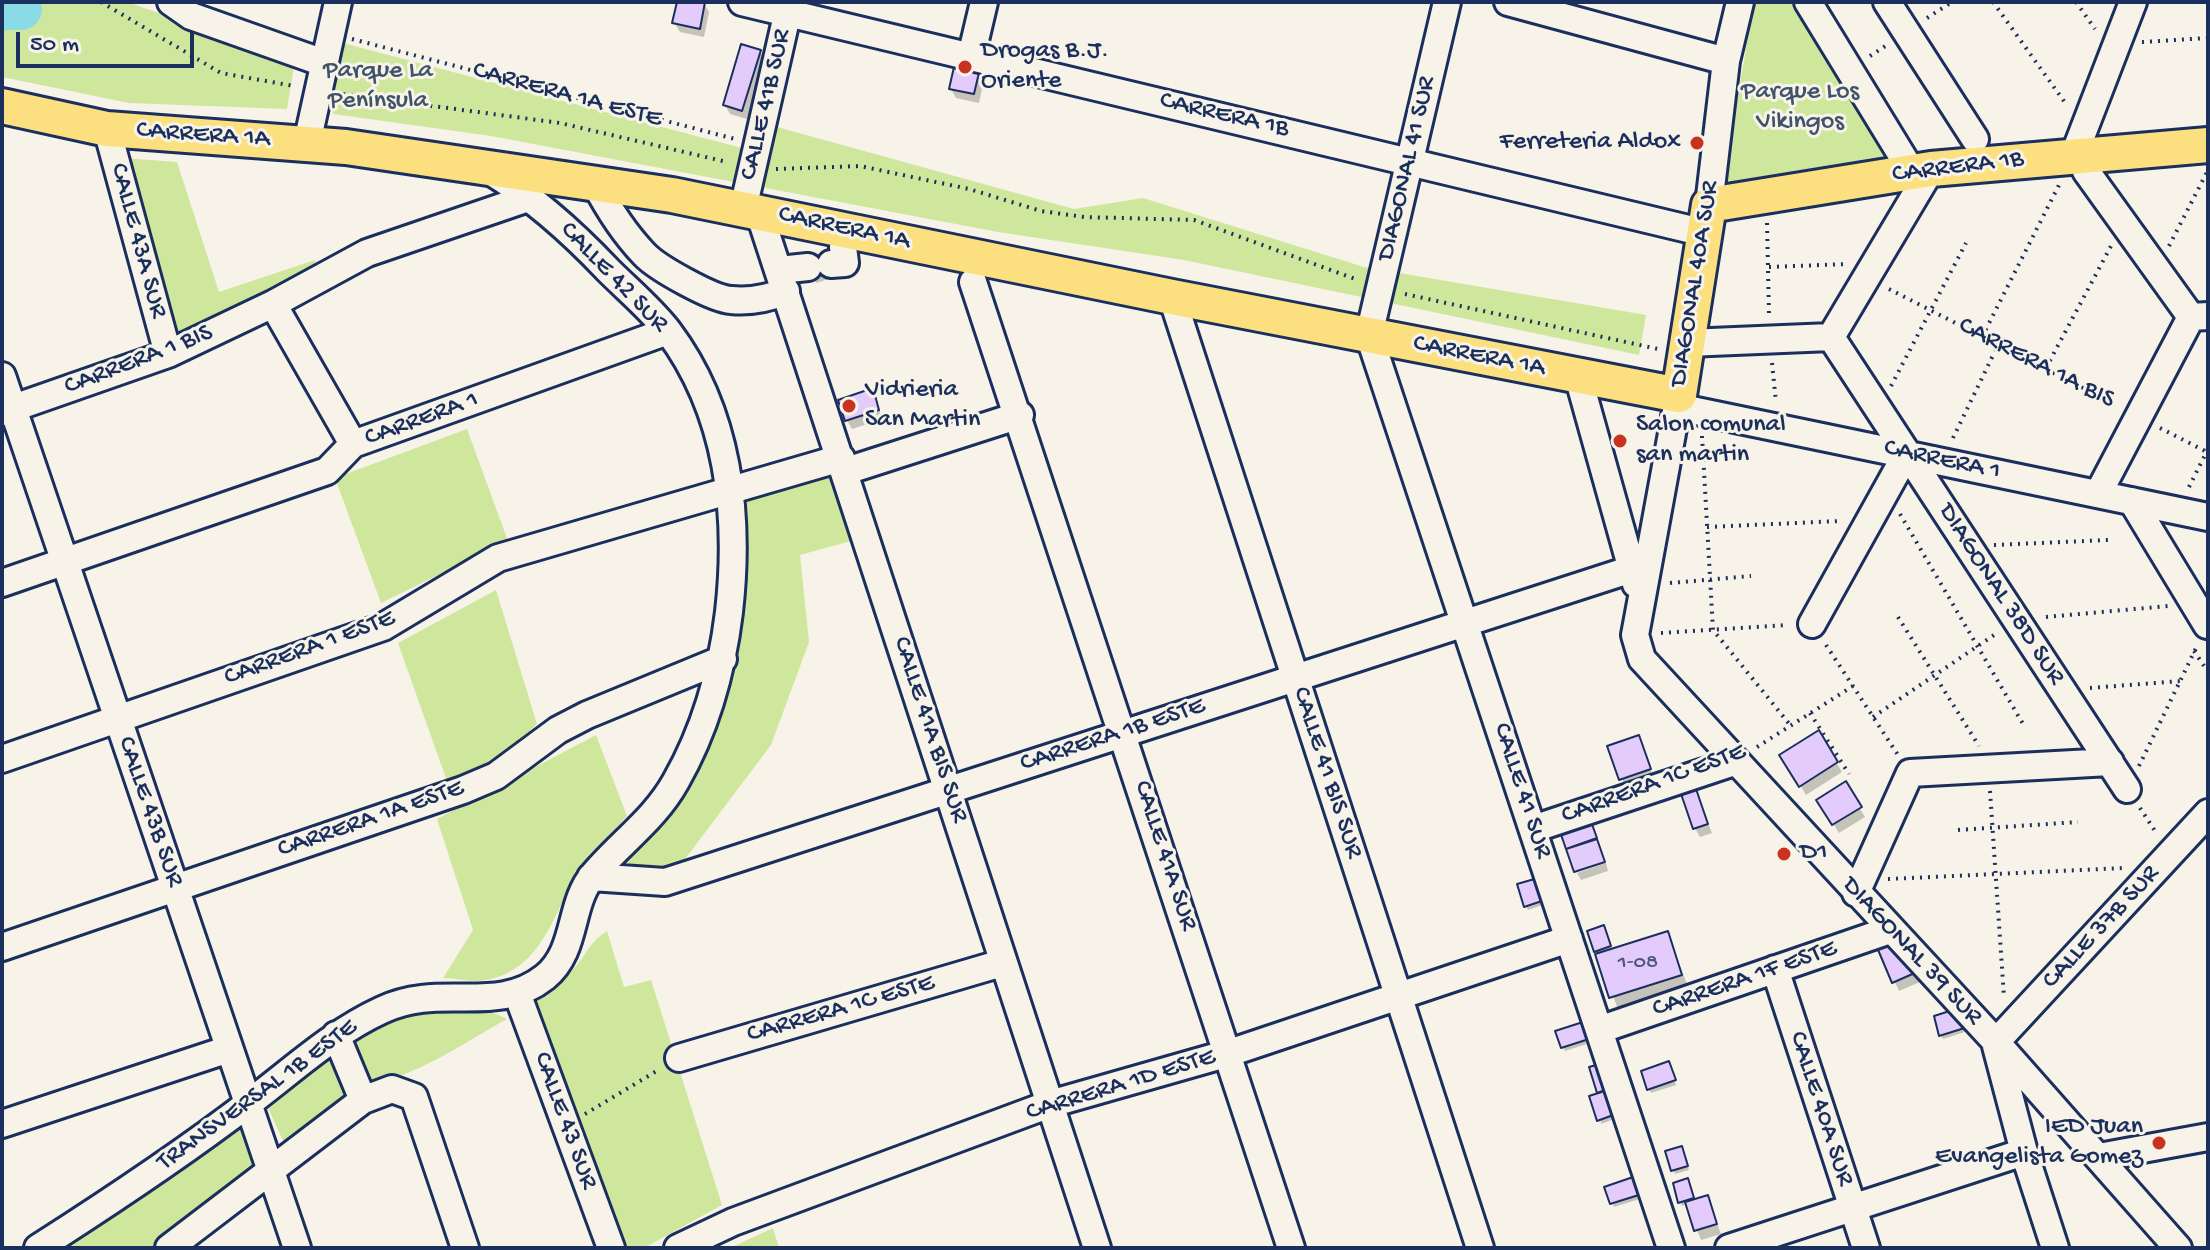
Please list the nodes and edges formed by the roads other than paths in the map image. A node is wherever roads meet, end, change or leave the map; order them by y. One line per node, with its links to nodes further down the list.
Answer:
1 (171, 2): 14 (street)
2 (338, 2): 14 (street)
3 (742, 2): 11 (street, CARRERA 1B)
4 (984, 2): 12 (street)
5 (1447, 2): 20 (street, DIAGONAL 41 SUR)
6 (1508, 2): 13 (street)
7 (1740, 2): 13 (street, DIAGONAL 40A SUR)
8 (1808, 2): 23 (street)
9 (1887, 2): 17 (street)
10 (2133, 2): 21 (street)
11 (789, 7): 12 (street, CARRERA 1B); 26 (street, CALLE 41B SUR)
12 (971, 57): 20 (street, CARRERA 1B)
13 (1726, 61): 27 (street, DIAGONAL 40A SUR)
14 (324, 63): 18 (street)
15 (2, 106): 16 (main road, CARRERA 1A)
16 (107, 129): 18 (main road, CARRERA 1A); 38 (street, CALLE 43A SUR)
17 (1975, 139)
18 (307, 143): 22 (main road, CARRERA 1A)
19 (2208, 145): 21 (main road, CARRERA 1B)
20 (1410, 159): 27 (street, CARRERA 1B); 35 (street, DIAGONAL 41 SUR)
21 (2076, 160): 23 (main road, CARRERA 1B); 33 (street)
22 (483, 167): 24 (main road, CARRERA 1A); 25 (street, CALLE 42 SUR)
23 (1921, 170): 27 (main road, CARRERA 1B); 36 (street)
24 (595, 183): 26 (main road, CARRERA 1A); 29 (street)
25 (531, 197): 32 (street); 34 (street, CALLE 42 SUR)
26 (751, 210): 29 (street, CALLE 41A BIS SUR); 31 (main road, CARRERA 1A)
27 (1707, 219): 37 (main road, DIAGONAL 40A SUR)
28 (827, 259): 29 (street)
29 (782, 281): 46 (street, CALLE 41A BIS SUR)
30 (973, 282): 43 (street, CALLE 41A SUR)
31 (1172, 297): 35 (main road, CARRERA 1A); 59 (street, CALLE 41 BIS SUR)
32 (273, 304): 38 (street, CARRERA 1 BIS); 44 (street)
33 (2200, 316): 48 (street)
34 (668, 331): 44 (street, CARRERA 1); 47 (street, CALLE 42 SUR)
35 (1369, 335): 40 (main road, CARRERA 1A); 54 (street, CALLE 41 SUR)
36 (1831, 337): 37 (street); 45 (street, DIAGONAL 38D SUR)
37 (1680, 348): 41 (main road, DIAGONAL 40A SUR)
38 (168, 354): 42 (street, CARRERA 1 BIS)
39 (2, 376): 42 (street, CALLE 43B SUR)
40 (1578, 376): 41 (main road, CARRERA 1A); 53 (street)
41 (1685, 405): 45 (street, CARRERA 1); 53 (street, DIAGONAL 40A SUR)
42 (8, 410): 51 (street, CALLE 43B SUR)
43 (1020, 415): 46 (street, CARRERA 1 ESTE); 61 (street, CALLE 41A SUR)
44 (353, 444): 51 (street, CARRERA 1)
45 (1907, 453): 48 (street, CARRERA 1); 55 (street); 64 (street, DIAGONAL 38D SUR)
46 (844, 465): 47 (street, CARRERA 1 ESTE); 65 (street, CALLE 41A BIS SUR)
47 (731, 490): 58 (street, CALLE 42 SUR); 60 (street, CARRERA 1 ESTE)
48 (2098, 494): 49 (street, CARRERA 1)
49 (2132, 501): 50 (street, CARRERA 1); 56 (street)
50 (2208, 517)
51 (64, 560): 52 (street, CARRERA 1); 60 (street, CALLE 43B SUR)
52 (2, 583)
53 (1638, 585): 54 (street, CARRERA 1B ESTE); 57 (street, DIAGONAL 40A SUR)
54 (1465, 623): 59 (street, CARRERA 1B ESTE); 69 (street, CALLE 41 SUR)
55 (1812, 624)
56 (2207, 625)
57 (1638, 647): 63 (street, DIAGONAL 39 SUR)
58 (723, 659): 68 (street, CALLE 42 SUR); 72 (street, CARRERA 1A ESTE)
59 (1295, 678): 61 (street, CARRERA 1B ESTE); 79 (street, CALLE 41 BIS SUR)
60 (117, 716): 62 (street, CARRERA 1 ESTE); 72 (street, CALLE 43B SUR)
61 (1123, 733): 65 (street, CARRERA 1B ESTE); 84 (street, CALLE 41A SUR)
62 (2, 759)
63 (1734, 762): 69 (street, CARRERA 1C ESTE); 71 (street, DIAGONAL 39 SUR)
64 (2110, 762): 66 (street, DIAGONAL 38D SUR); 71 (street)
65 (949, 789): 70 (street, CARRERA 1B ESTE); 76 (street, CALLE 41A BIS SUR)
66 (2127, 789)
67 (2208, 813): 82 (street, CALLE 37B SUR)
68 (644, 826): 70 (street, TRANSVERSAL 1B ESTE)
69 (1533, 829): 74 (street, CALLE 41 SUR)
70 (591, 877): 78 (street, TRANSVERSAL 1B ESTE)
71 (1861, 887): 73 (street, DIAGONAL 39 SUR)
72 (175, 889): 75 (street, CARRERA 1A ESTE); 83 (street, CALLE 43B SUR)
73 (1890, 930): 77 (street, CARRERA 1F ESTE); 82 (street, DIAGONAL 39 SUR)
74 (1569, 939): 79 (street, CARRERA 1D ESTE); 80 (street, CALLE 41 SUR)
75 (2, 947)
76 (1002, 963): 85 (street, CARRERA 1C ESTE); 88 (street, CALLE 41A BIS SUR)
77 (1775, 969): 80 (street, CARRERA 1F ESTE); 94 (street, CALLE 40A SUR)
78 (517, 993): 81 (street, TRANSVERSAL 1B ESTE); 99 (street, CALLE 43 SUR)
79 (1398, 994): 84 (street, CARRERA 1D ESTE); 103 (street, CALLE 41 BIS SUR)
80 (1599, 1030): 104 (street, CALLE 41 SUR)
81 (336, 1035): 86 (street); 87 (street, TRANSVERSAL 1B ESTE)
82 (2001, 1037): 91 (street); 92 (street, DIAGONAL 39 SUR)
83 (229, 1049): 87 (street, CALLE 43B SUR); 89 (street)
84 (1229, 1053): 88 (street, CARRERA 1D ESTE); 102 (street, CALLE 41A SUR)
85 (679, 1058)
86 (363, 1100): 93 (street); 98 (street)
87 (248, 1104): 93 (street, CALLE 43B SUR); 95 (street, TRANSVERSAL 1B ESTE)
88 (1050, 1104): 100 (street, CARRERA 1D ESTE); 101 (street, CALLE 41A BIS SUR)
89 (2, 1124)
90 (2208, 1137): 92 (street)
91 (2024, 1152): 94 (street); 107 (street)
92 (2099, 1157): 108 (street, DIAGONAL 39 SUR)
93 (270, 1168): 96 (street); 97 (street, CALLE 43B SUR)
94 (1853, 1208): 105 (street); 106 (street, CALLE 40A SUR)
95 (38, 1248)
96 (169, 1248)
97 (297, 1248)
98 (465, 1248)
99 (611, 1248)
100 (678, 1248)
101 (1097, 1248)
102 (1291, 1248)
103 (1480, 1248)
104 (1671, 1248)
105 (1729, 1248)
106 (1866, 1248)
107 (2055, 1248)
108 (2178, 1248)

